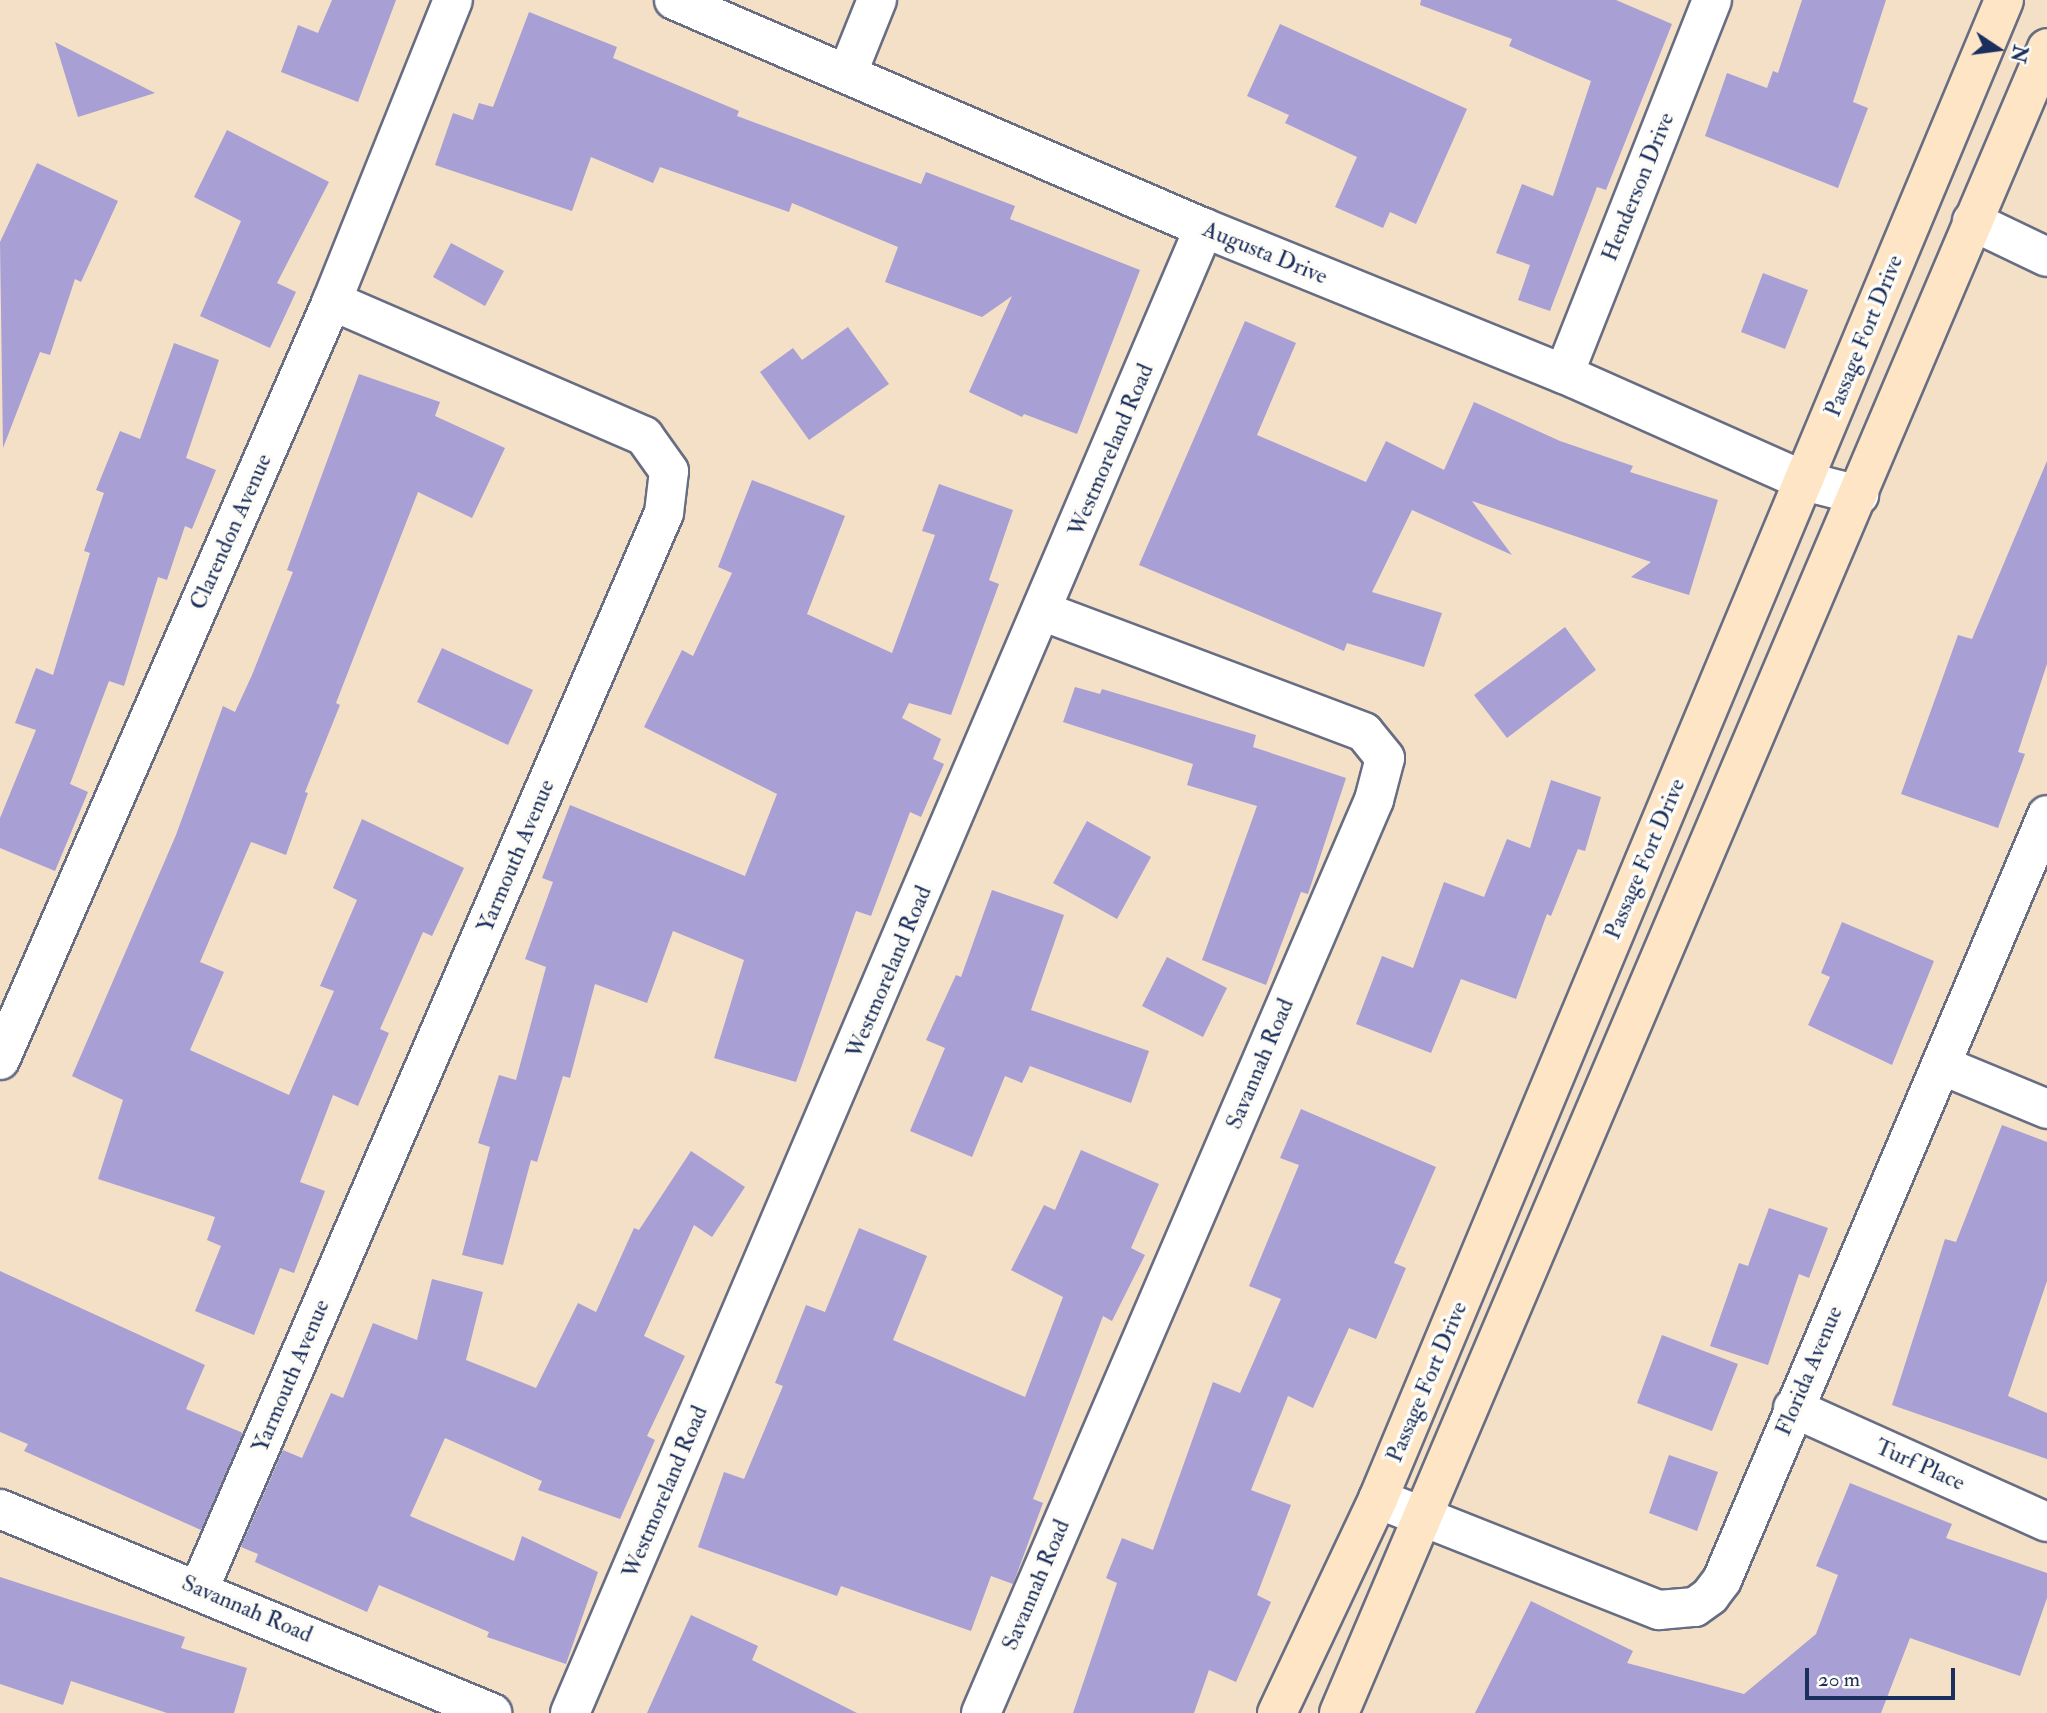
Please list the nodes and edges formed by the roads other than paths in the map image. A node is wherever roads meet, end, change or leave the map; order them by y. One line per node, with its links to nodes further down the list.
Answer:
1 (453, 0): 11 (street, Clarendon Avenue)
2 (674, 0): 7 (street, Augusta Drive)
3 (877, 0): 7 (street)
4 (1712, 0): 12 (street, Henderson Drive)
5 (2004, 0): 13 (main road, Passage Fort Drive)
6 (2047, 48): 8 (main road)
7 (848, 72): 9 (street, Augusta Drive)
8 (1972, 221): 10 (street); 14 (main road)
9 (1204, 228): 12 (street, Augusta Drive); 15 (street, Westmoreland Road)
10 (2047, 257)
11 (332, 301): 17 (street, Clarendon Avenue); 25 (street, Yarmouth Avenue)
12 (1564, 374): 13 (street, Augusta Drive)
13 (1804, 481): 14 (street, Augusta Drive); 21 (main road, Passage Fort Drive)
14 (1859, 495): 23 (main road)
15 (1044, 612): 27 (street, Westmoreland Road); 28 (street, Savannah Road)
16 (2047, 815): 18 (street, Florida Avenue)
17 (0, 1060)
18 (1941, 1065): 19 (street); 20 (street, Florida Avenue)
19 (2047, 1109)
20 (1793, 1408): 23 (street, Florida Avenue); 24 (street, Turf Place)
21 (1378, 1499): 23 (street, Florida Avenue); 29 (main road, Passage Fort Drive)
22 (0, 1509): 25 (street, Savannah Road)
23 (1425, 1517): 30 (main road)
24 (2047, 1522)
25 (199, 1589): 26 (street, Savannah Road)
26 (492, 1713)
27 (570, 1713)
28 (981, 1713)
29 (1277, 1713)
30 (1339, 1713)

